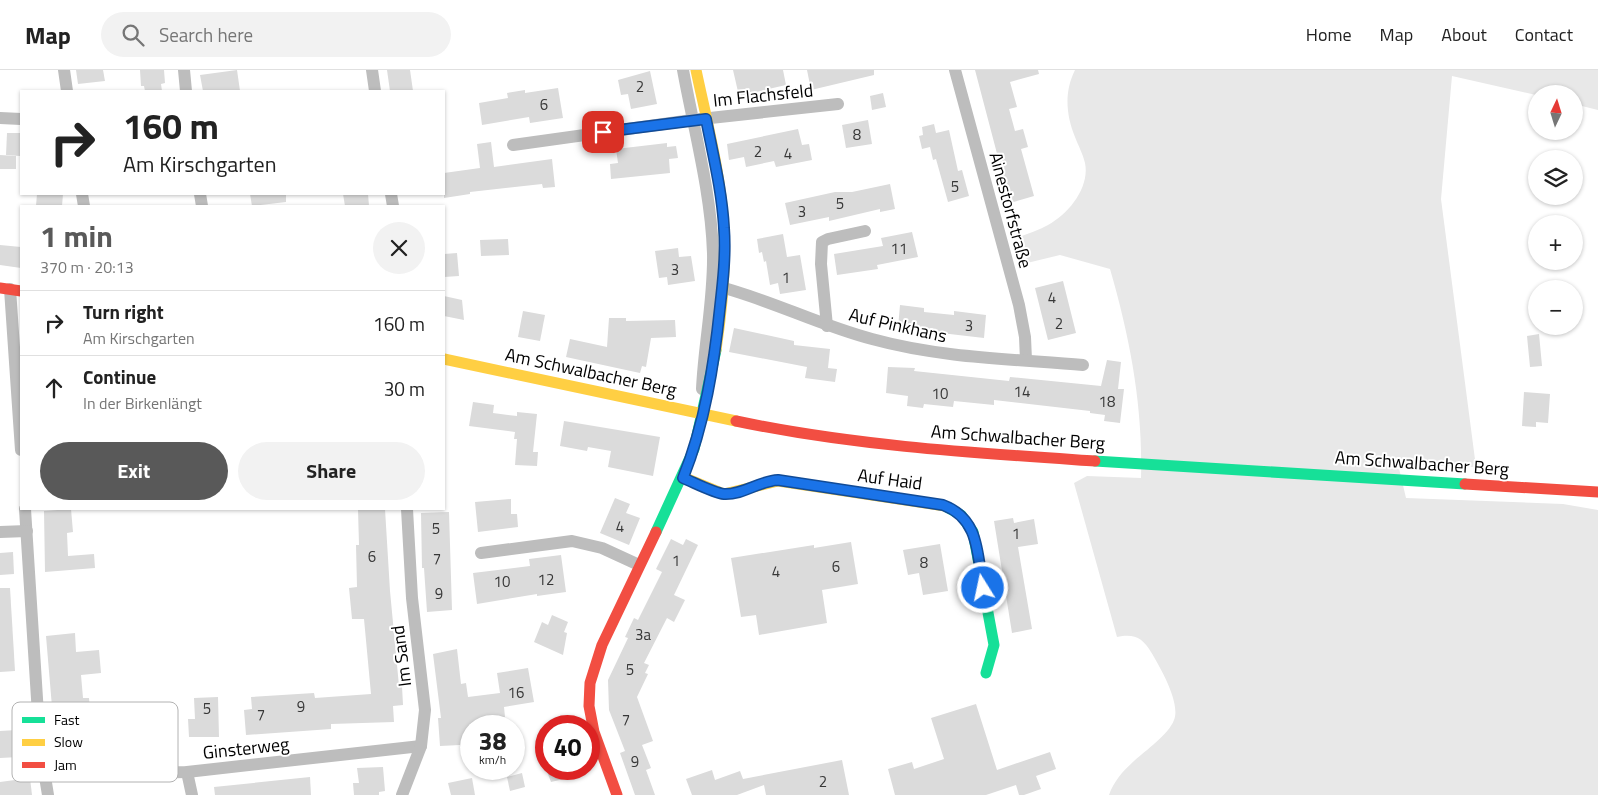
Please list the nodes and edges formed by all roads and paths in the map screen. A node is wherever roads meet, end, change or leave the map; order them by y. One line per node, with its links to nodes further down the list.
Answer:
1 (64, 70): 7 (street)
2 (184, 70): 8 (street)
3 (372, 70): 9 (street)
4 (683, 70): 14 (street)
5 (696, 70): 13 (main road)
6 (955, 70): 21 (street, Ainestorfstraße)
7 (67, 90)
8 (186, 90)
9 (375, 90)
10 (838, 104): 13 (street, Im Flachsfeld)
11 (0, 118): 12 (street)
12 (20, 119)
13 (706, 119): 14 (street, Im Flachsfeld); 17 (main road)
14 (692, 120): 15 (street, Im Flachsfeld); 17 (street)
15 (513, 145)
16 (865, 231): 19 (street)
17 (717, 286): 19 (street, Auf Pinkhans); 23 (street)
18 (10, 290): 24 (street)
19 (828, 326): 21 (street, Auf Pinkhans)
20 (445, 359): 23 (main road, Am Schwalbacher Berg)
21 (1026, 360): 22 (street, Auf Pinkhans)
22 (1083, 365)
23 (702, 413): 25 (main road); 26 (main road, Am Schwalbacher Berg)
24 (20, 435)
25 (683, 478): 32 (main road); 33 (main road, Auf Haid)
26 (1598, 492)
27 (25, 510): 29 (street)
28 (407, 510): 35 (street, Im Sand)
29 (27, 531): 30 (street); 34 (street)
30 (0, 532)
31 (481, 553): 32 (street)
32 (639, 565): 42 (main road)
33 (986, 673)
34 (39, 702)
35 (420, 746): 37 (street, Ginsterweg); 41 (street, Im Sand)
36 (178, 772): 37 (street, Ginsterweg)
37 (187, 772): 40 (street)
38 (45, 782): 39 (street)
39 (48, 795)
40 (192, 795)
41 (402, 795)
42 (616, 795)

